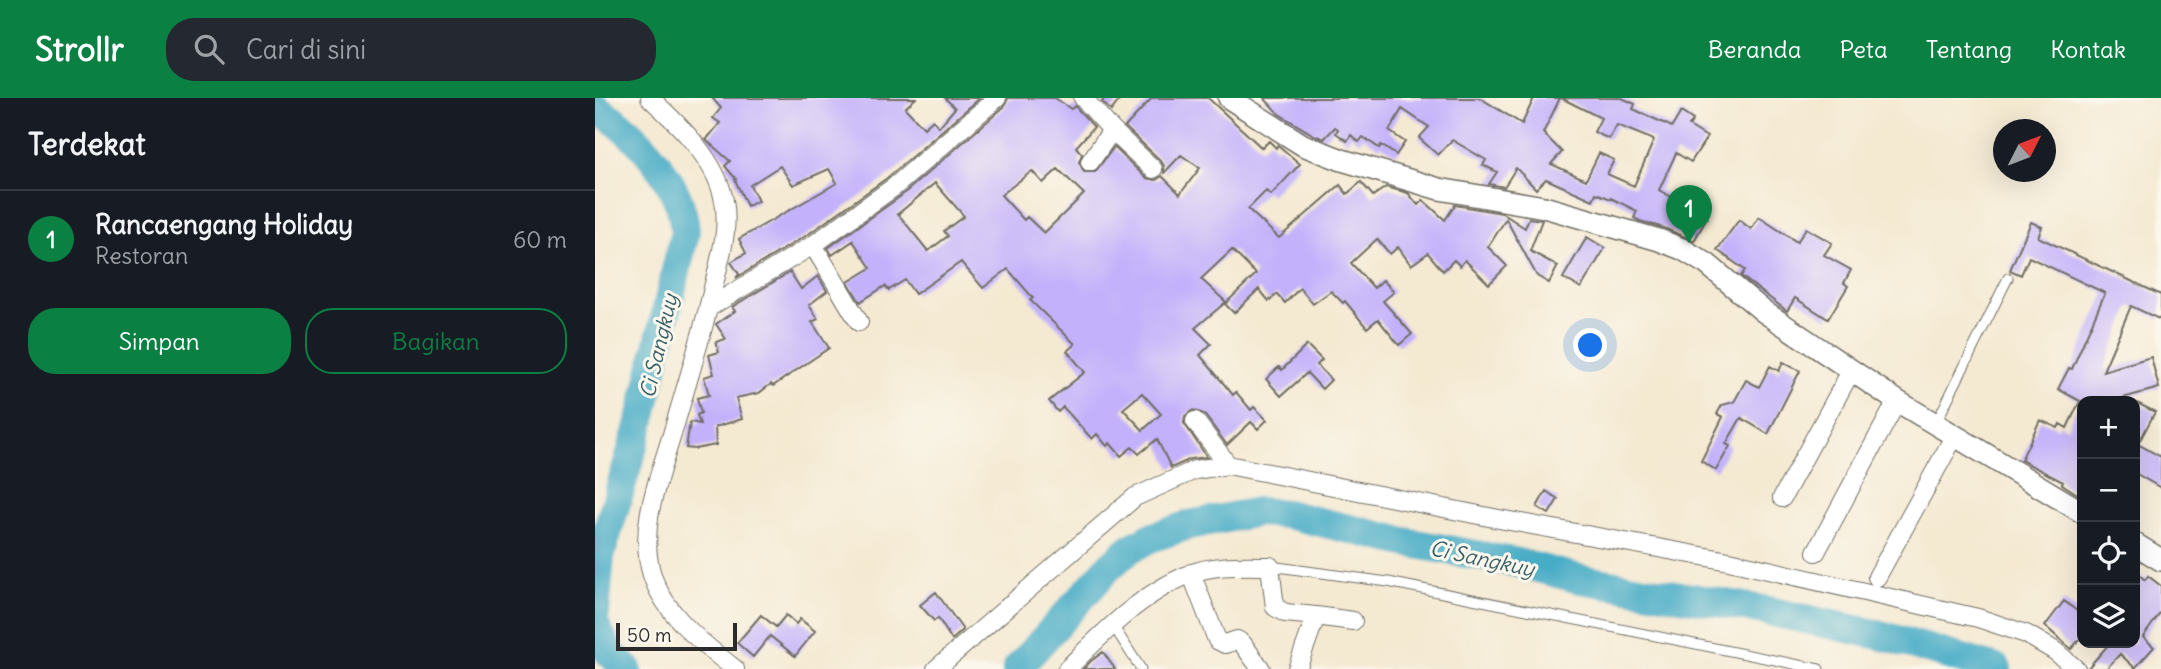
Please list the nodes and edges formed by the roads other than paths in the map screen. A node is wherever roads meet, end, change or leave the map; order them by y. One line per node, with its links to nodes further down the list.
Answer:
1 (650, 98): 10 (street)
2 (997, 98): 8 (street)
3 (1083, 98): 5 (street)
4 (1237, 100): 12 (street)
5 (1112, 130): 6 (street); 7 (street)
6 (1090, 162)
7 (1153, 169)
8 (813, 245): 10 (street); 11 (street)
9 (2008, 278): 15 (lane)
10 (708, 308): 29 (street)
11 (859, 322)
12 (1851, 371): 13 (street); 18 (street)
13 (1897, 401): 15 (street); 21 (street)
14 (1195, 421): 17 (street)
15 (1935, 423): 16 (street)
16 (1955, 435): 19 (street); 25 (street)
17 (1229, 465): 30 (street); 36 (street)
18 (1782, 498)
19 (2077, 509)
20 (2140, 547): 22 (street)
21 (1817, 552)
22 (2161, 560)
23 (1270, 566): 24 (street); 26 (street); 35 (lane)
24 (1191, 573): 28 (street); 33 (street)
25 (1877, 577)
26 (1316, 616): 27 (street); 34 (street)
27 (1353, 621)
28 (1112, 624): 31 (street); 32 (lane)
29 (735, 669)
30 (936, 669)
31 (1067, 669)
32 (1141, 669)
33 (1261, 669)
34 (1297, 669)
35 (1819, 669)
36 (2076, 669)

